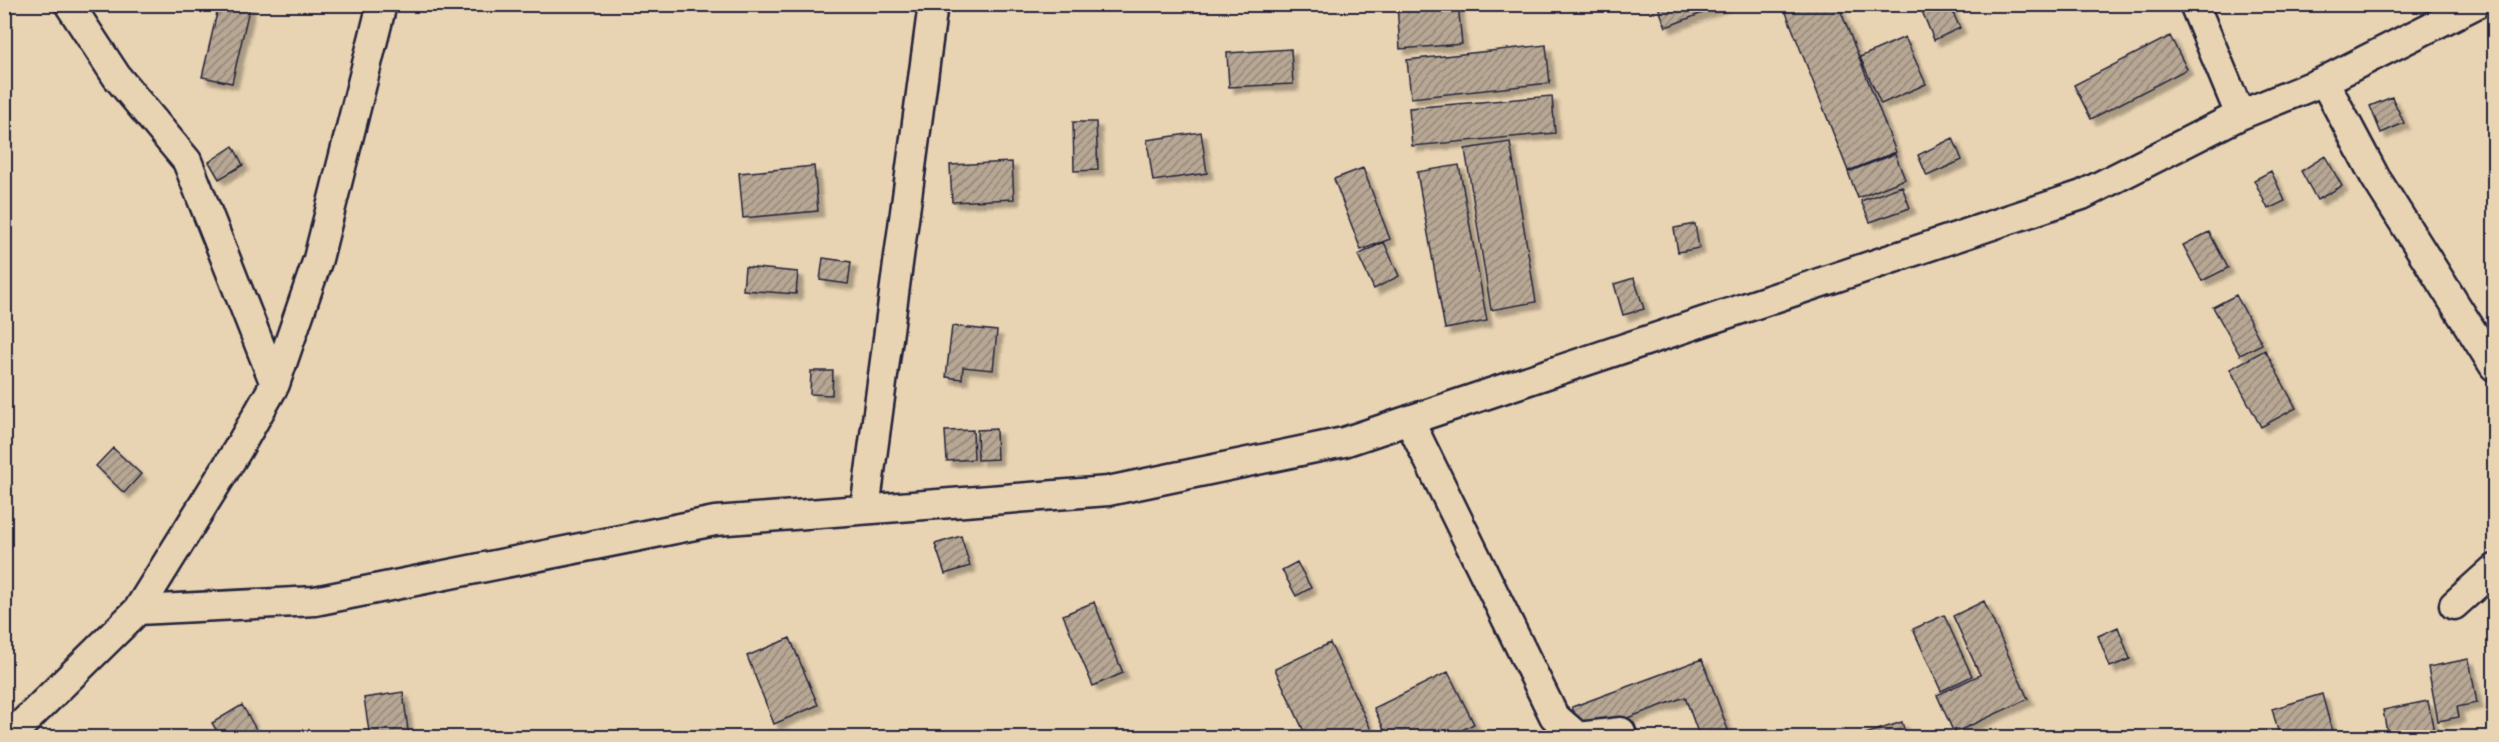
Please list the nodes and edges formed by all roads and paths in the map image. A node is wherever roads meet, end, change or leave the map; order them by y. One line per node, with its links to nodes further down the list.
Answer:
1 (69, 4): 9 (street)
2 (382, 4): 9 (street)
3 (933, 4): 11 (street)
4 (2194, 4): 7 (street)
5 (2476, 4): 6 (street)
6 (2324, 81): 7 (street); 8 (street)
7 (2240, 115): 10 (street)
8 (2494, 366)
9 (274, 384): 14 (street)
10 (1409, 420): 11 (street); 15 (street)
11 (865, 509): 14 (street)
12 (2494, 569): 13 (street)
13 (2454, 605)
14 (138, 610): 16 (street)
15 (1621, 732)
16 (8, 738)

